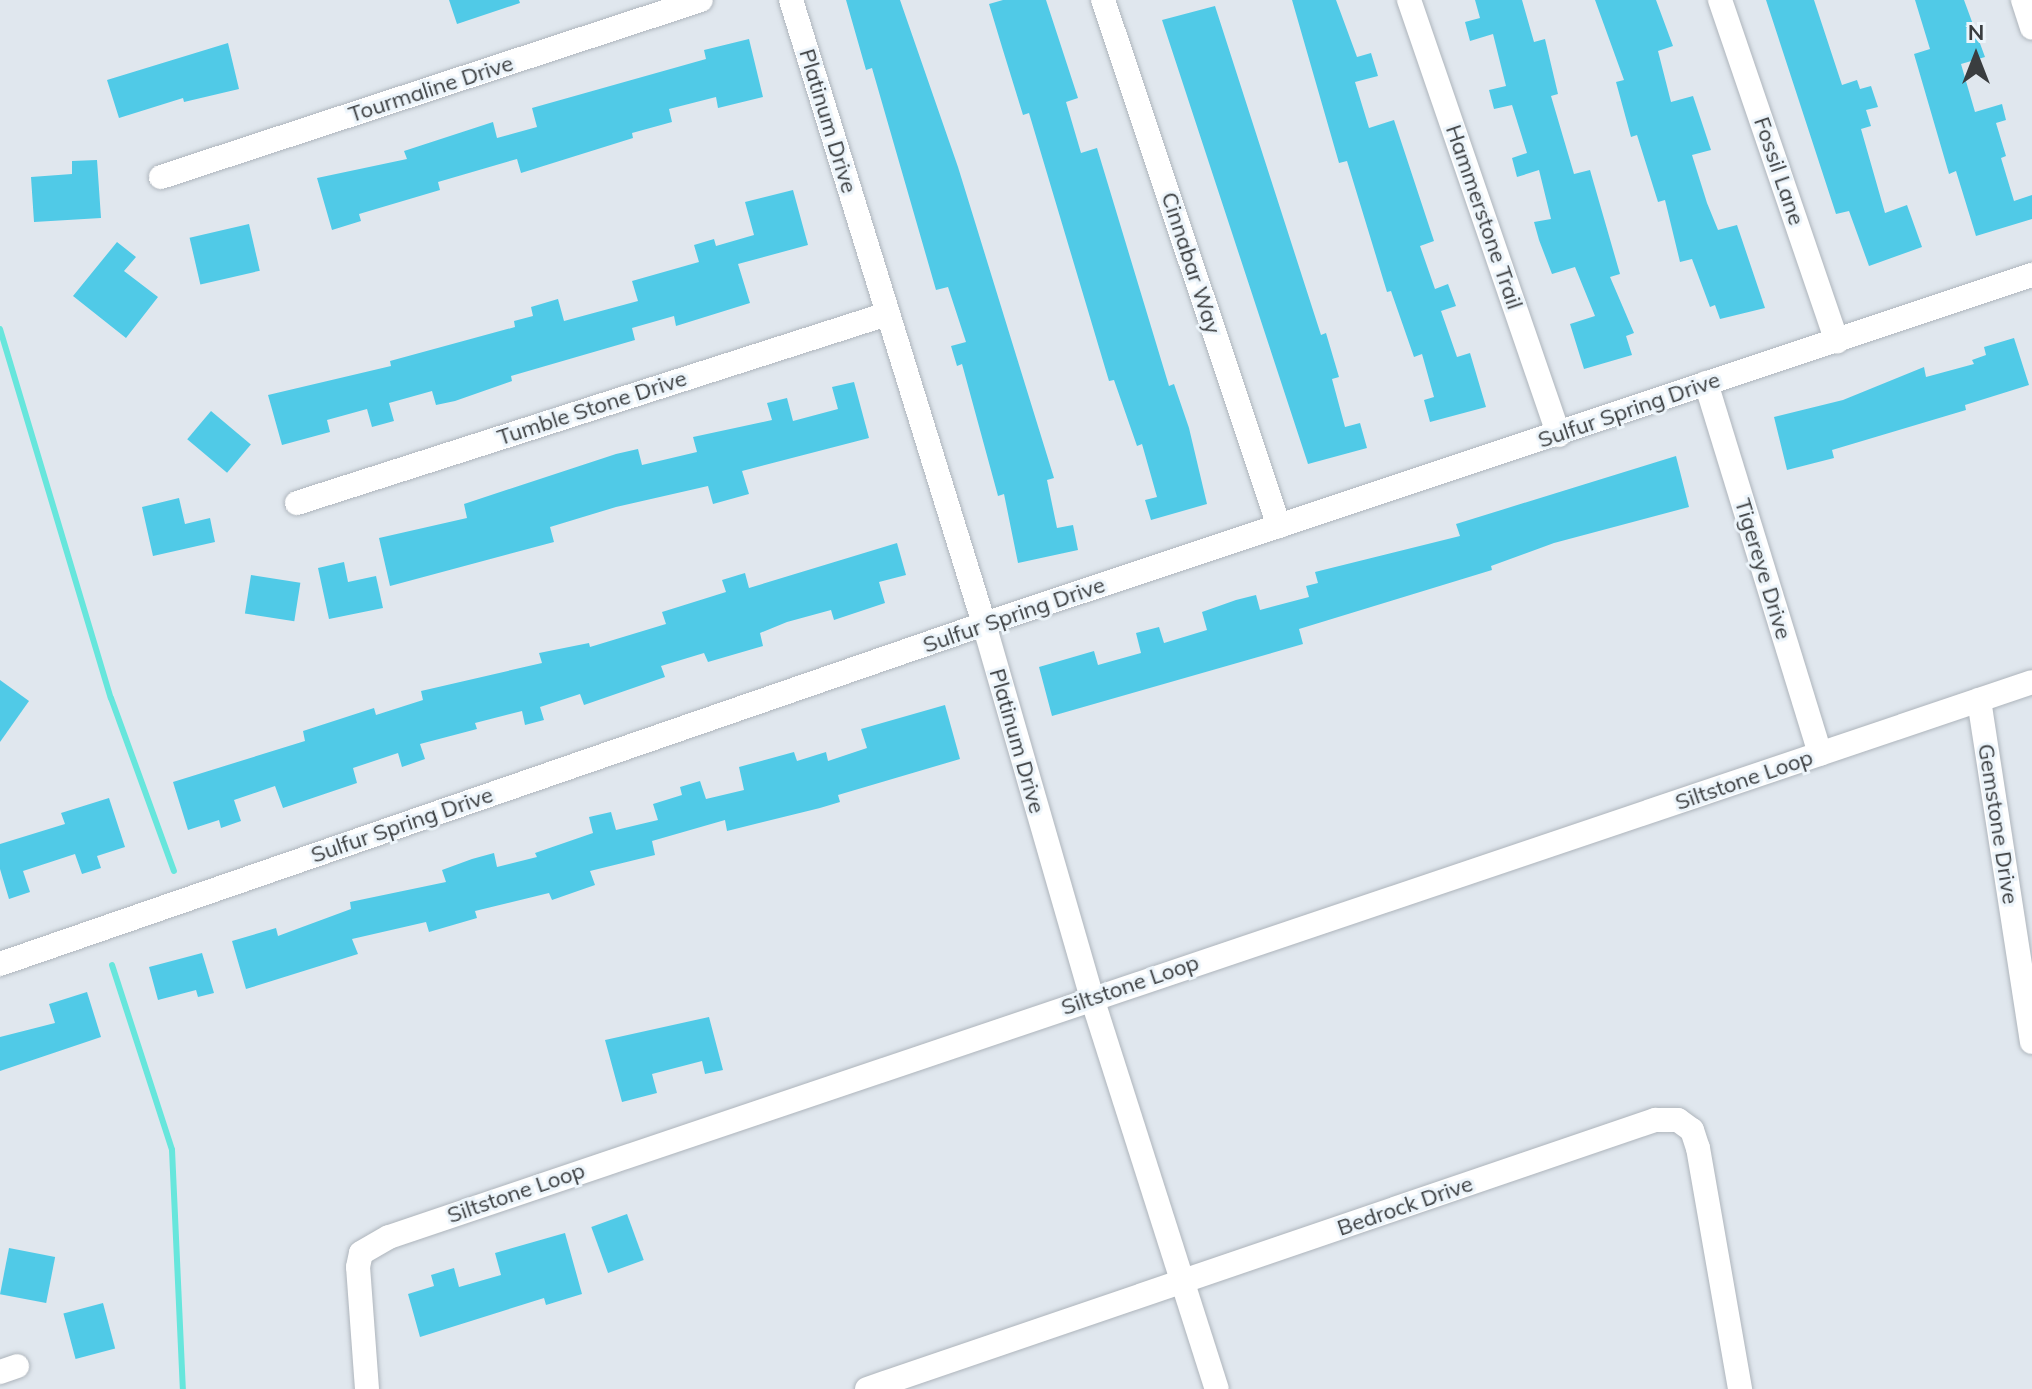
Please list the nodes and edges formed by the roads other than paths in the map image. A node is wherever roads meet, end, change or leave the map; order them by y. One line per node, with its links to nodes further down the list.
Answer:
1 (701, 0): 8 (street, Tourmaline Drive)
2 (791, 0): 10 (street, Platinum Drive)
3 (1103, 0): 15 (street, Cinnabar Way)
4 (1409, 0): 13 (street, Hammerstone Trail)
5 (1720, 0): 11 (street, Fossil Lane)
6 (2023, 0): 7 (street)
7 (2032, 28)
8 (161, 177)
9 (2032, 275): 11 (street, Sulfur Spring Drive)
10 (887, 314): 14 (street, Tumble Stone Drive); 16 (street, Platinum Drive)
11 (1837, 341): 12 (street, Sulfur Spring Drive)
12 (1706, 383): 13 (street, Sulfur Spring Drive); 19 (street, Tigereye Drive)
13 (1559, 435): 15 (street, Sulfur Spring Drive)
14 (297, 503)
15 (1279, 526): 16 (street, Sulfur Spring Drive)
16 (984, 624): 20 (street, Sulfur Spring Drive); 21 (street, Platinum Drive)
17 (2032, 682): 18 (street, Siltstone Loop)
18 (1979, 700): 19 (street, Siltstone Loop); 22 (street, Gemstone Drive)
19 (1820, 754): 21 (street, Siltstone Loop)
20 (0, 964)
21 (1092, 998): 24 (street, Platinum Drive); 25 (street, Siltstone Loop)
22 (2029, 999): 23 (street, Gemstone Drive)
23 (2032, 1042)
24 (1182, 1283): 26 (street, Bedrock Drive); 27 (street, Platinum Drive); 28 (street, Bedrock Drive)
25 (367, 1389)
26 (867, 1389)
27 (1217, 1389)
28 (1740, 1389)

